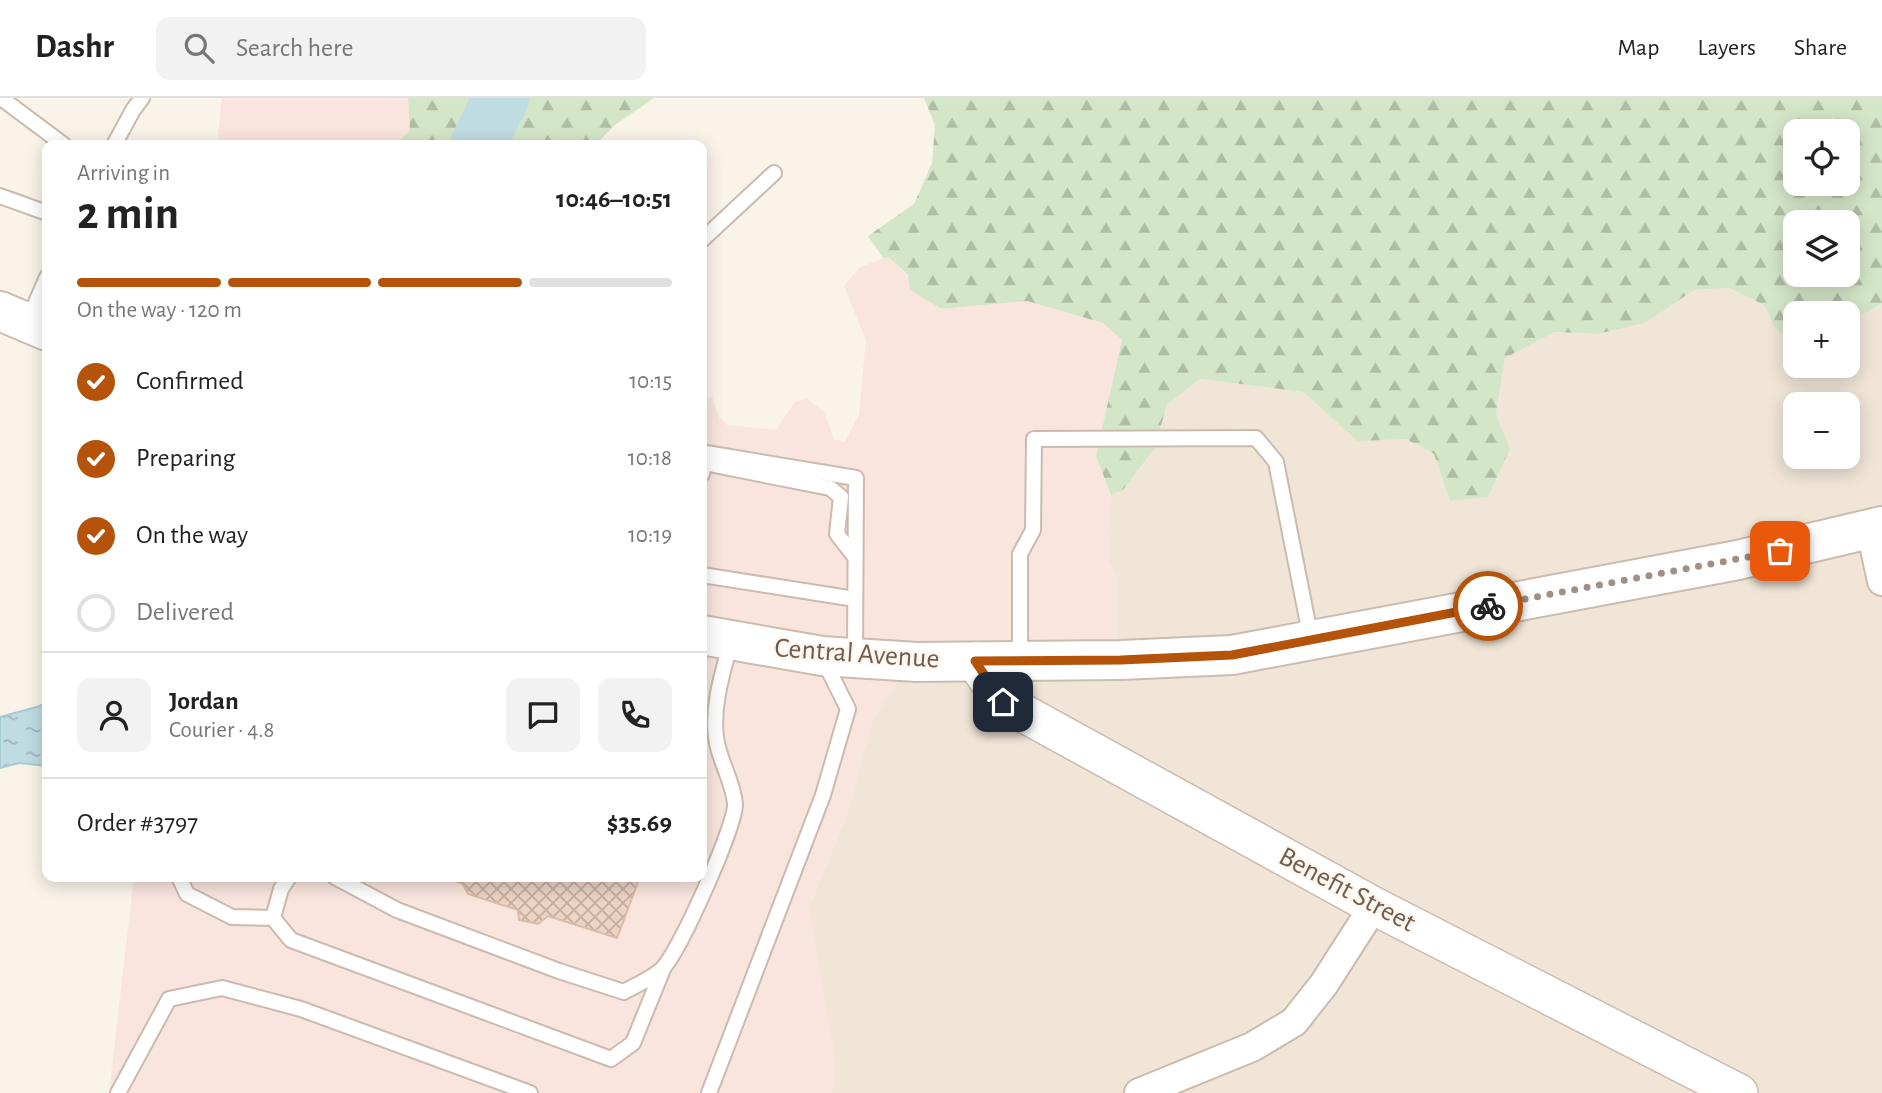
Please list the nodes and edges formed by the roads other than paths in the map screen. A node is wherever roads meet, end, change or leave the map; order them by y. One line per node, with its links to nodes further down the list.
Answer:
1 (1, 98): 3 (lane)
2 (142, 98): 4 (lane)
3 (57, 140)
4 (117, 140)
5 (774, 173): 8 (lane)
6 (0, 196): 7 (lane)
7 (42, 211)
8 (707, 235)
9 (42, 287): 10 (lane)
10 (25, 321)
11 (707, 453): 14 (lane)
12 (707, 469): 14 (lane)
13 (1876, 528): 16 (street); 19 (main road, Central Avenue)
14 (855, 557): 17 (lane)
15 (707, 576): 17 (lane)
16 (1882, 581)
17 (855, 599): 20 (lane)
18 (716, 638): 20 (main road, Central Avenue); 23 (lane)
19 (1311, 639): 22 (main road, Central Avenue); 22 (lane)
20 (838, 657): 21 (main road, Central Avenue); 32 (lane)
21 (975, 661): 22 (main road, Central Avenue); 27 (street, Benefit Street)
22 (1020, 661)
23 (709, 738): 29 (lane)
24 (181, 882): 28 (lane)
25 (286, 882): 28 (lane)
26 (344, 882): 29 (lane)
27 (1374, 906): 33 (street); 34 (street, Benefit Street)
28 (273, 918): 29 (lane)
29 (663, 969)
30 (118, 1093): 31 (lane)
31 (530, 1093)
32 (709, 1093)
33 (1139, 1093)
34 (1739, 1093)

